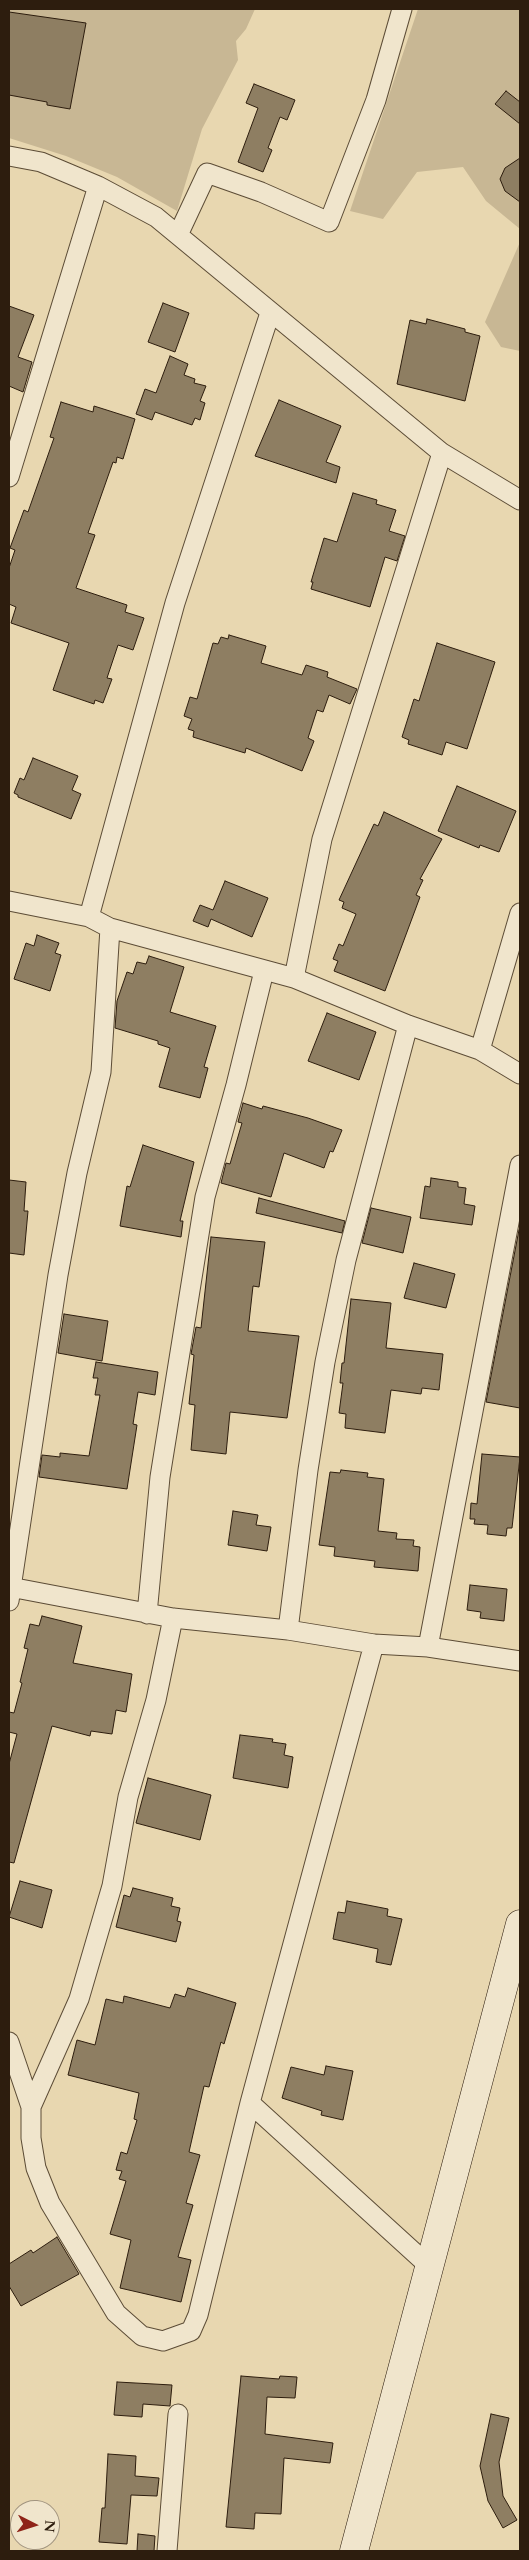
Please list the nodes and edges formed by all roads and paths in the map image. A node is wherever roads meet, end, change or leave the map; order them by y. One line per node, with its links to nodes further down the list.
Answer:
1 (402, 9): 4 (street)
2 (9, 156): 3 (street)
3 (98, 186): 4 (street); 7 (street)
4 (178, 235): 5 (street)
5 (270, 313): 6 (street); 11 (street)
6 (442, 454): 8 (street); 14 (street)
7 (9, 477)
8 (520, 500)
9 (9, 901): 11 (street)
10 (520, 913): 16 (street)
11 (89, 917): 12 (street)
12 (110, 928): 13 (street); 19 (street)
13 (264, 971): 14 (street); 20 (street)
14 (294, 978): 15 (street)
15 (408, 1025): 16 (street); 22 (street)
16 (480, 1050): 17 (street)
17 (520, 1074)
18 (520, 1165): 24 (street)
19 (9, 1594): 20 (street)
20 (148, 1614): 21 (street)
21 (173, 1618): 22 (street); 29 (street)
22 (288, 1630): 23 (street)
23 (374, 1644): 24 (street); 28 (street)
24 (428, 1647): 25 (street)
25 (520, 1661)
26 (520, 1924): 30 (street)
27 (9, 2042): 29 (street)
28 (250, 2103): 29 (street); 30 (street)
29 (31, 2107)
30 (429, 2266): 33 (street)
31 (178, 2414): 32 (street)
32 (167, 2551)
33 (354, 2551)

